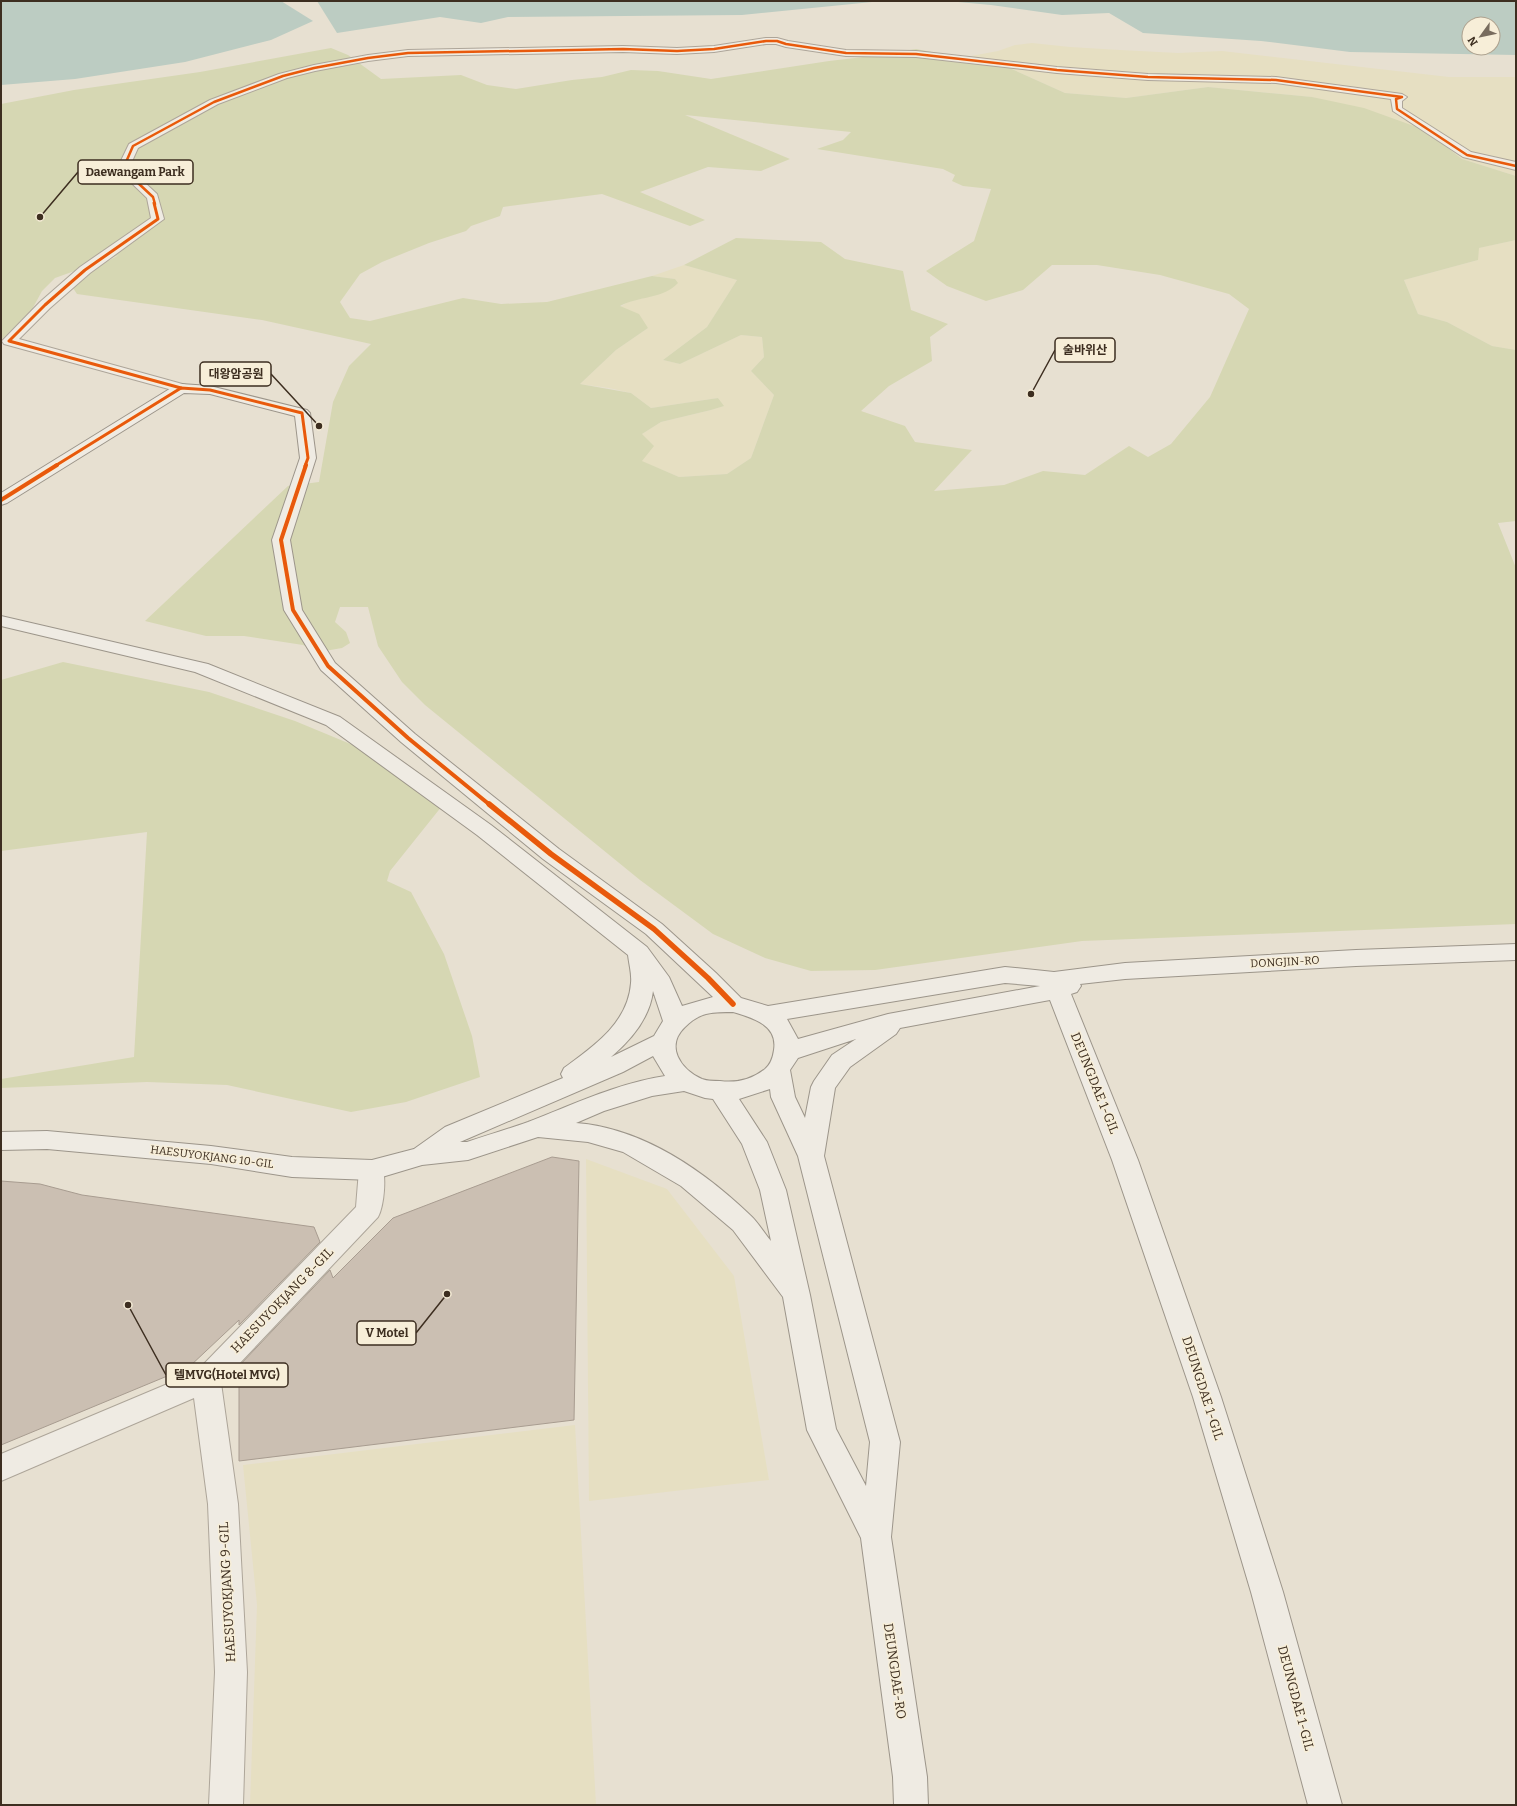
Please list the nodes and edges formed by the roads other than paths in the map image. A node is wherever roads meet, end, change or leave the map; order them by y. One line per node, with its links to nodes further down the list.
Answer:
1 (1516, 166): 2 (street)
2 (181, 388): 3 (street); 8 (street)
3 (1, 500)
4 (1, 621): 5 (street)
5 (639, 952): 11 (street); 15 (street)
6 (1516, 952): 7 (street, DONGJIN-RO)
7 (1056, 985): 9 (street); 10 (street); 27 (street, DEUNGDAE 1-GIL)
8 (733, 1004): 9 (street); 11 (street)
9 (766, 1014): 12 (street)
10 (905, 1018): 12 (street); 19 (street)
11 (670, 1032): 13 (street); 15 (street)
12 (784, 1061): 14 (street); 19 (street)
13 (685, 1082): 14 (street); 16 (street)
14 (722, 1092): 21 (street)
15 (543, 1097): 18 (street)
16 (535, 1129): 18 (street); 21 (street)
17 (1, 1141): 20 (street, HAESUYOKJANG 10-GIL)
18 (422, 1156): 20 (street, HAESUYOKJANG 10-GIL)
19 (811, 1156): 24 (street)
20 (372, 1170): 22 (street, HAESUYOKJANG 8-GIL)
21 (796, 1295): 24 (street)
22 (206, 1380): 23 (street, HAESUYOKJANG 8-GIL); 25 (street, HAESUYOKJANG 9-GIL)
23 (1, 1468)
24 (876, 1537): 26 (street, DEUNGDAE-RO)
25 (226, 1805)
26 (911, 1805)
27 (1325, 1805)

